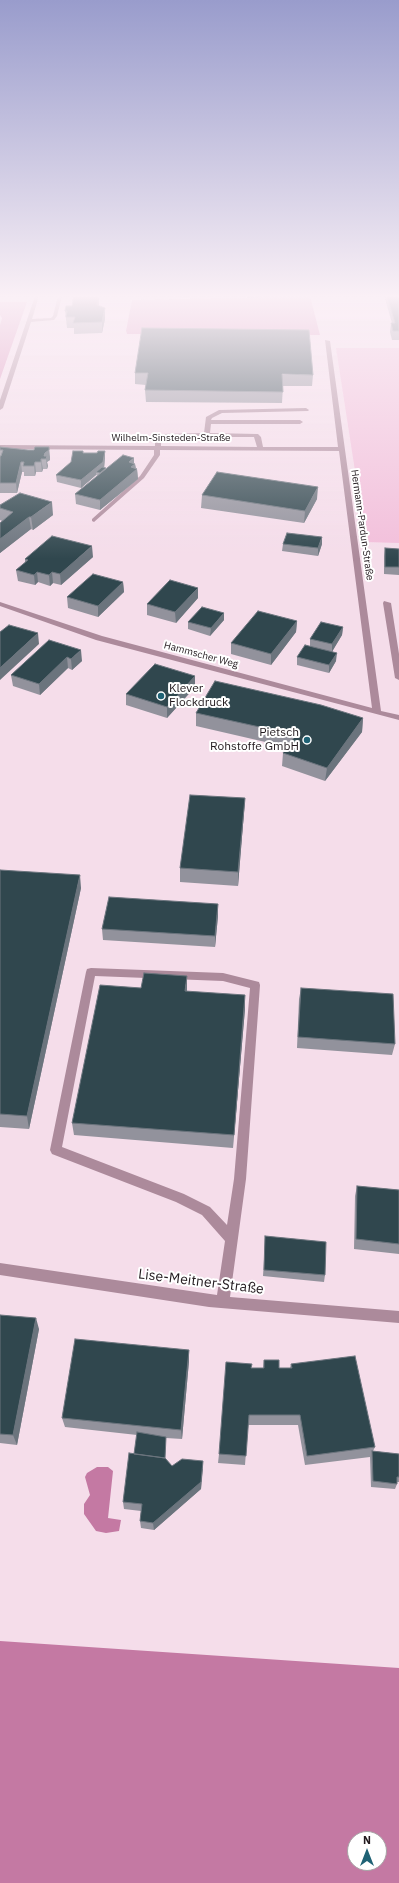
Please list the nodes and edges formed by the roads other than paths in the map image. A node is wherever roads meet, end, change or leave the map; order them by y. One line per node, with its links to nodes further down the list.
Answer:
1 (8, 384): 3 (street)
2 (333, 384): 11 (street, Hermann-Pardun-Straße)
3 (0, 408)
4 (306, 410): 5 (street)
5 (209, 422): 6 (street); 7 (street)
6 (300, 422)
7 (207, 434): 9 (street); 10 (street)
8 (0, 446): 9 (street, Wilhelm-Sinsteden-Straße)
9 (158, 447): 10 (street, Wilhelm-Sinsteden-Straße); 12 (street)
10 (260, 448): 11 (street, Wilhelm-Sinsteden-Straße)
11 (342, 449): 16 (street, Hermann-Pardun-Straße)
12 (94, 520)
13 (388, 603): 15 (street)
14 (0, 604): 16 (street, Hammscher Weg)
15 (399, 678)
16 (377, 712): 17 (street, Hammscher Weg)
17 (399, 718)
18 (232, 1239): 18 (street); 20 (street)
19 (0, 1269): 20 (street, Lise-Meitner-Straße)
20 (223, 1302): 21 (street, Lise-Meitner-Straße)
21 (399, 1317)

